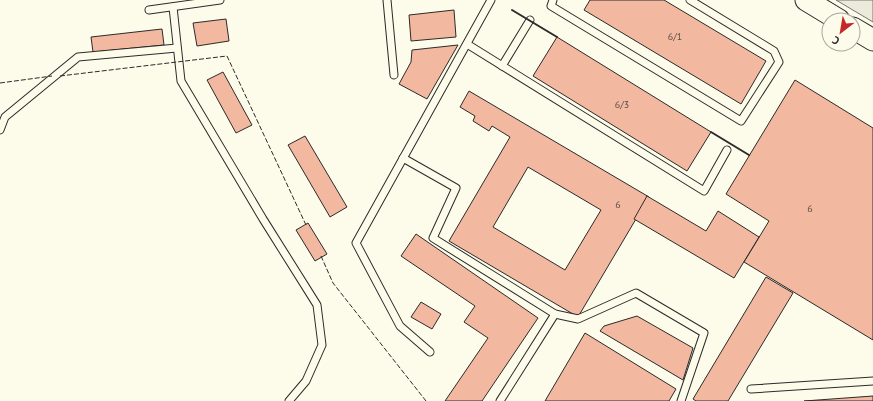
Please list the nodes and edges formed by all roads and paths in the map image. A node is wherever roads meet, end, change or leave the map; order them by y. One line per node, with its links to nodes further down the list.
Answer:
1 (220, 0): 7 (lane)
2 (387, 0): 16 (lane)
3 (491, 0): 13 (lane)
4 (553, 0): 5 (lane)
5 (690, 0)
6 (806, 0): 9 (street)
7 (172, 7): 8 (lane); 14 (lane)
8 (149, 10)
9 (826, 12)
10 (530, 20): 15 (lane)
11 (861, 33): 12 (street)
12 (873, 40)
13 (467, 44): 15 (lane); 19 (lane)
14 (177, 48): 17 (lane); 24 (lane)
15 (502, 66): 18 (lane)
16 (394, 75)
17 (0, 130)
18 (727, 150)
19 (403, 158): 20 (lane); 21 (lane)
20 (555, 314): 25 (lane); 26 (lane)
21 (430, 352)
22 (873, 382): 23 (lane)
23 (751, 389)
24 (289, 401)
25 (500, 401)
26 (680, 401)

